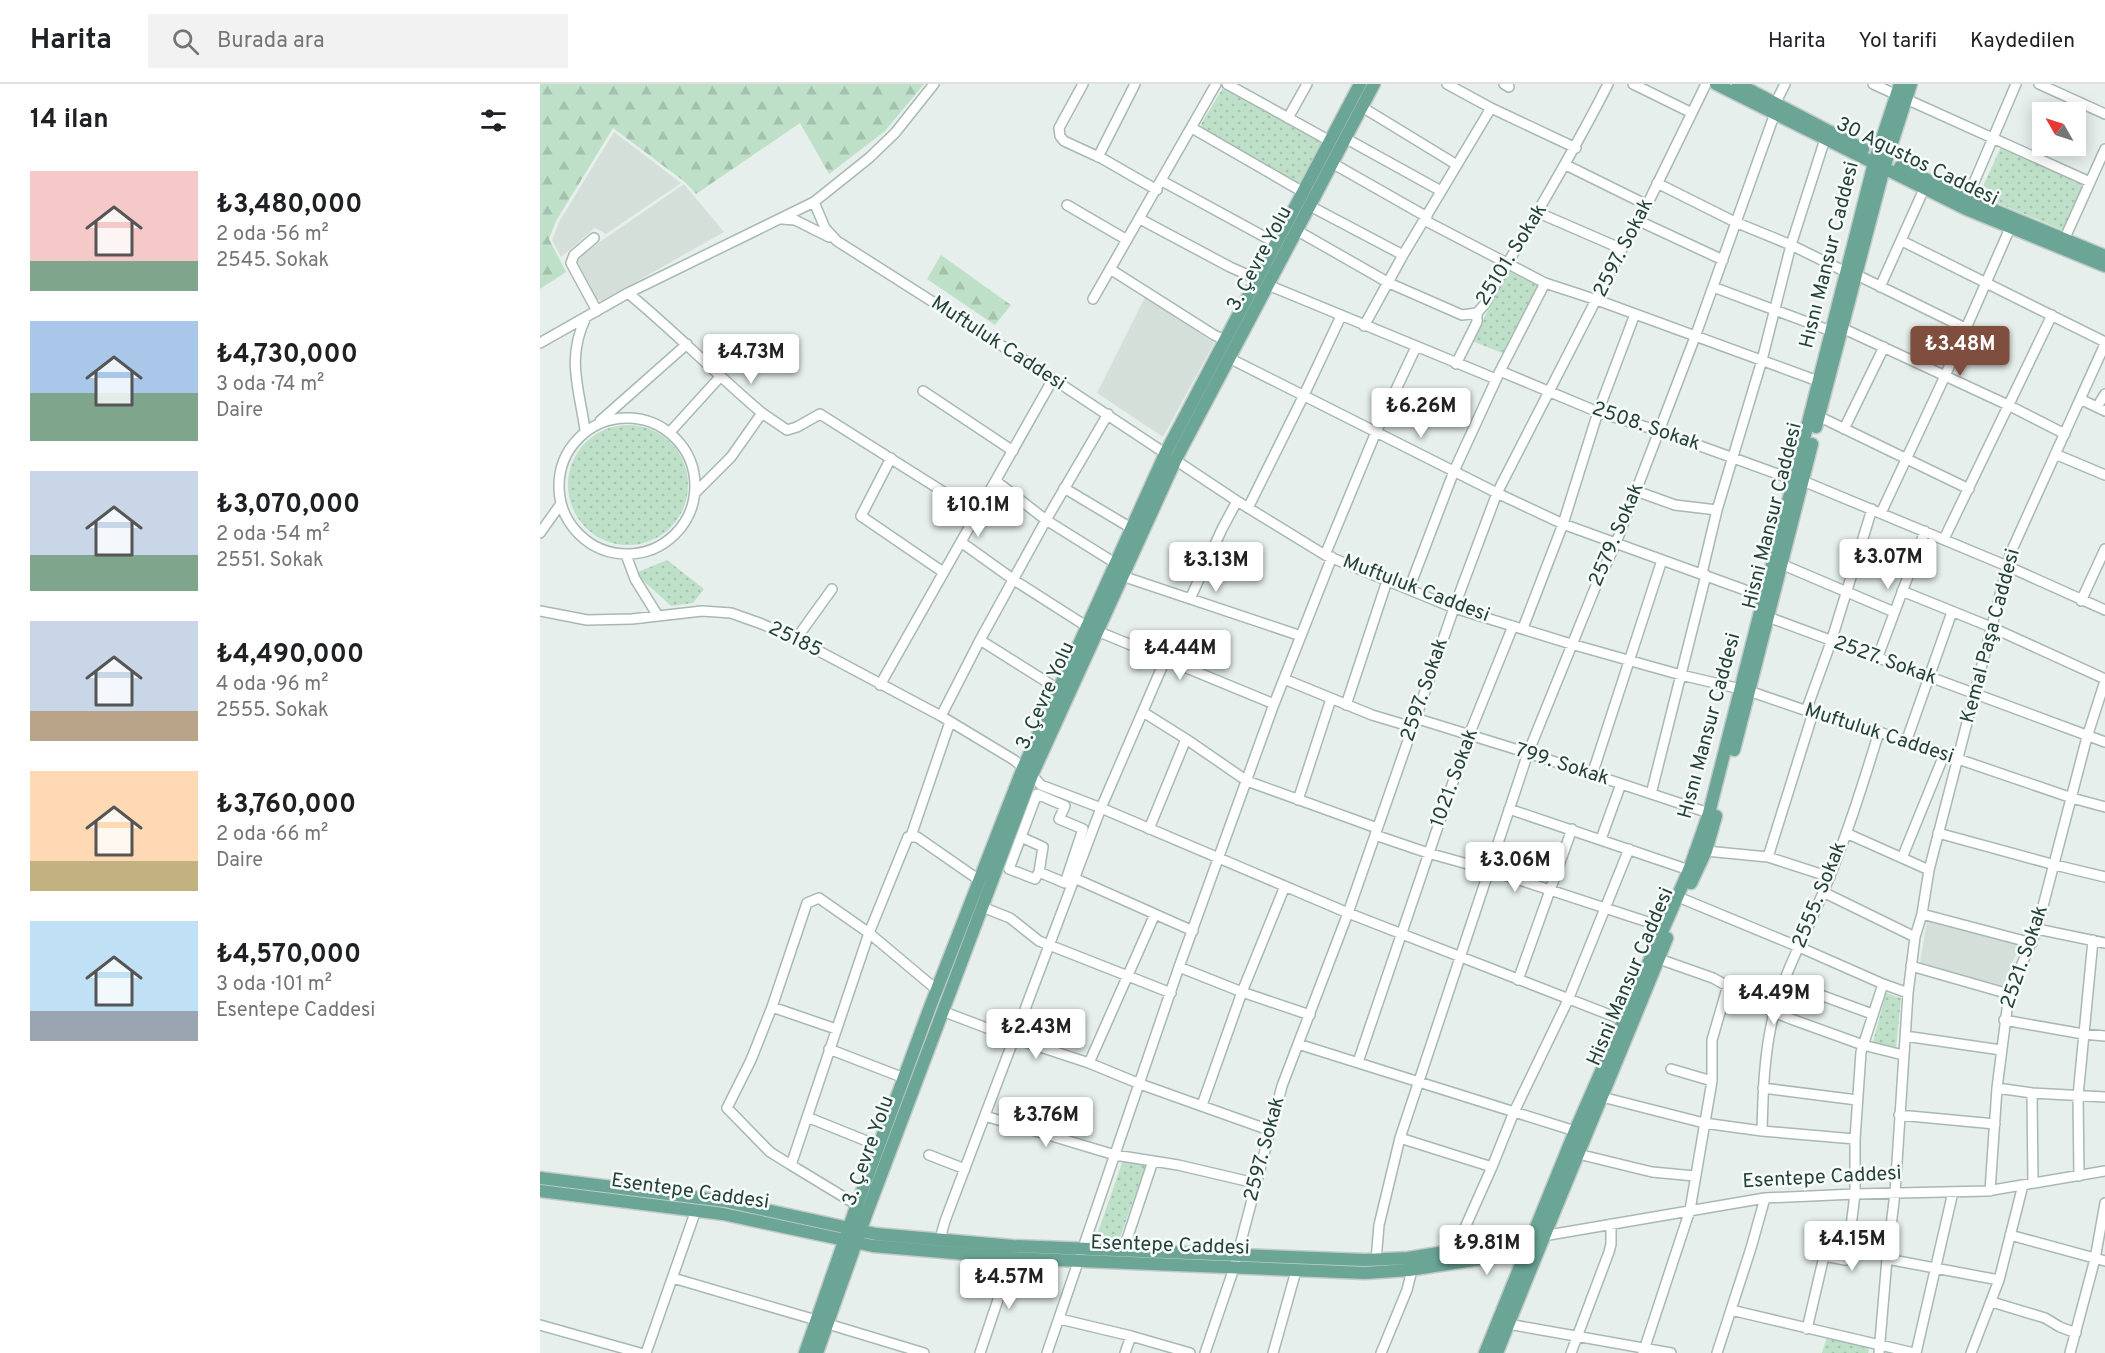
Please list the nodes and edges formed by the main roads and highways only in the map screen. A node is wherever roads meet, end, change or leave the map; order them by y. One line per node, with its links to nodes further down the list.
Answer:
1 (1360, 84): 11 (main road, 3. Çevre Yolu)
2 (1374, 84): 11 (main road, 3. Çevre Yolu)
3 (1716, 84): 7 (main road, 30 Agustos Caddesi)
4 (1738, 84): 7 (main road, 30 Agustos Caddesi)
5 (1911, 84): 6 (main road, Hisni Mansur Caddesi)
6 (1901, 92): 8 (main road, Hisni Mansur Caddesi)
7 (1776, 108): 8 (main road, 30 Agustos Caddesi); 8 (main road, 30 Agustos Caddesi)
8 (1880, 162): 9 (main road, 30 Agustos Caddesi); 10 (main road, 30 Agustos Caddesi); 12 (main road, Hisni Mansur Caddesi)
9 (2105, 256)
10 (2105, 266)
11 (1262, 282): 13 (main road, 3. Çevre Yolu); 13 (main road, 3. Çevre Yolu)
12 (1837, 330): 14 (main road, Hisni Mansur Caddesi); 14 (main road, Hısnı Mansur Caddesi)
13 (1171, 456): 15 (main road, 3. Çevre Yolu); 15 (main road, 3. Çevre Yolu)
14 (1798, 480): 16 (main road, Hisni Mansur Caddesi); 16 (main road, Hısnı Mansur Caddesi)
15 (1092, 629): 17 (main road, 3. Çevre Yolu); 17 (main road, 3. Çevre Yolu)
16 (1745, 690): 21 (main road, Hisni Mansur Caddesi); 22 (main road, Hısnı Mansur Caddesi)
17 (1027, 772): 20 (main road, 3. Çevre Yolu); 20 (main road, 3. Çevre Yolu)
18 (540, 1178): 20 (main road, Esentepe Caddesi)
19 (540, 1191): 20 (main road, Esentepe Caddesi)
20 (853, 1235): 24 (main road, Esentepe Caddesi); 24 (main road, Esentepe Caddesi); 28 (main road, 3. Çevre Yolu)
21 (1543, 1236): 22 (main road, Esentepe Caddesi); 23 (main road); 32 (main road, Hisni Mansur Caddesi)
22 (1530, 1238): 23 (main road, Hısnı Mansur Caddesi); 26 (main road, Esentepe Caddesi)
23 (1525, 1252): 25 (main road, Esentepe Caddesi); 27 (main road, Hısnı Mansur Caddesi)
24 (1082, 1255): 26 (main road, Esentepe Caddesi); 26 (main road, Esentepe Caddesi)
25 (1470, 1261): 26 (main road, Esentepe Caddesi); 27 (main road)
26 (1235, 1262)
27 (1516, 1274): 31 (main road, Hısnı Mansur Caddesi)
28 (822, 1322): 29 (main road, 3. Çevre Yolu); 30 (main road, 3. Çevre Yolu)
29 (804, 1353)
30 (818, 1353)
31 (1485, 1353)
32 (1497, 1353)

